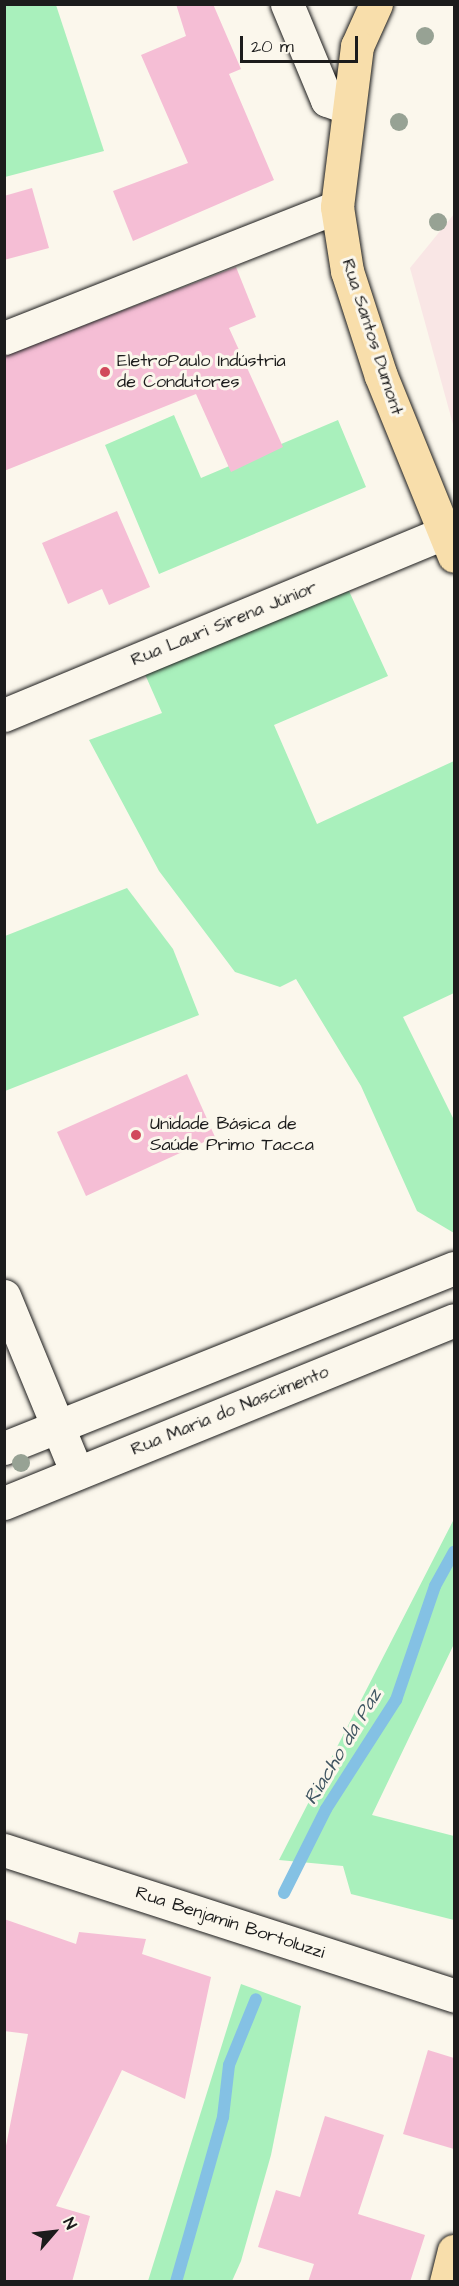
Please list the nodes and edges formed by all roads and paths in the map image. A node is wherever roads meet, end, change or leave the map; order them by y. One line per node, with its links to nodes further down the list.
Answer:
1 (287, 4): 3 (street)
2 (376, 4): 3 (main road, Rua Santos Dumont)
3 (349, 108): 4 (main road, Rua Santos Dumont)
4 (337, 207): 5 (street); 6 (main road, Rua Santos Dumont)
5 (4, 338)
6 (449, 544): 7 (street, Rua Lauri Sirena Júnior)
7 (4, 714)
8 (454, 1268): 11 (street)
9 (4, 1296): 13 (street)
10 (454, 1320): 12 (street, Rua Maria do Nascimento)
11 (291, 1333): 12 (street); 13 (street)
12 (310, 1378): 15 (street, Rua Maria do Nascimento)
13 (59, 1426): 14 (street); 15 (street)
14 (4, 1448)
15 (77, 1473): 16 (street, Rua Maria do Nascimento)
16 (4, 1503)
17 (4, 1850): 18 (street, Rua Benjamin Bortoluzzi)
18 (454, 1995)
19 (454, 2251): 20 (main road)
20 (446, 2282)

